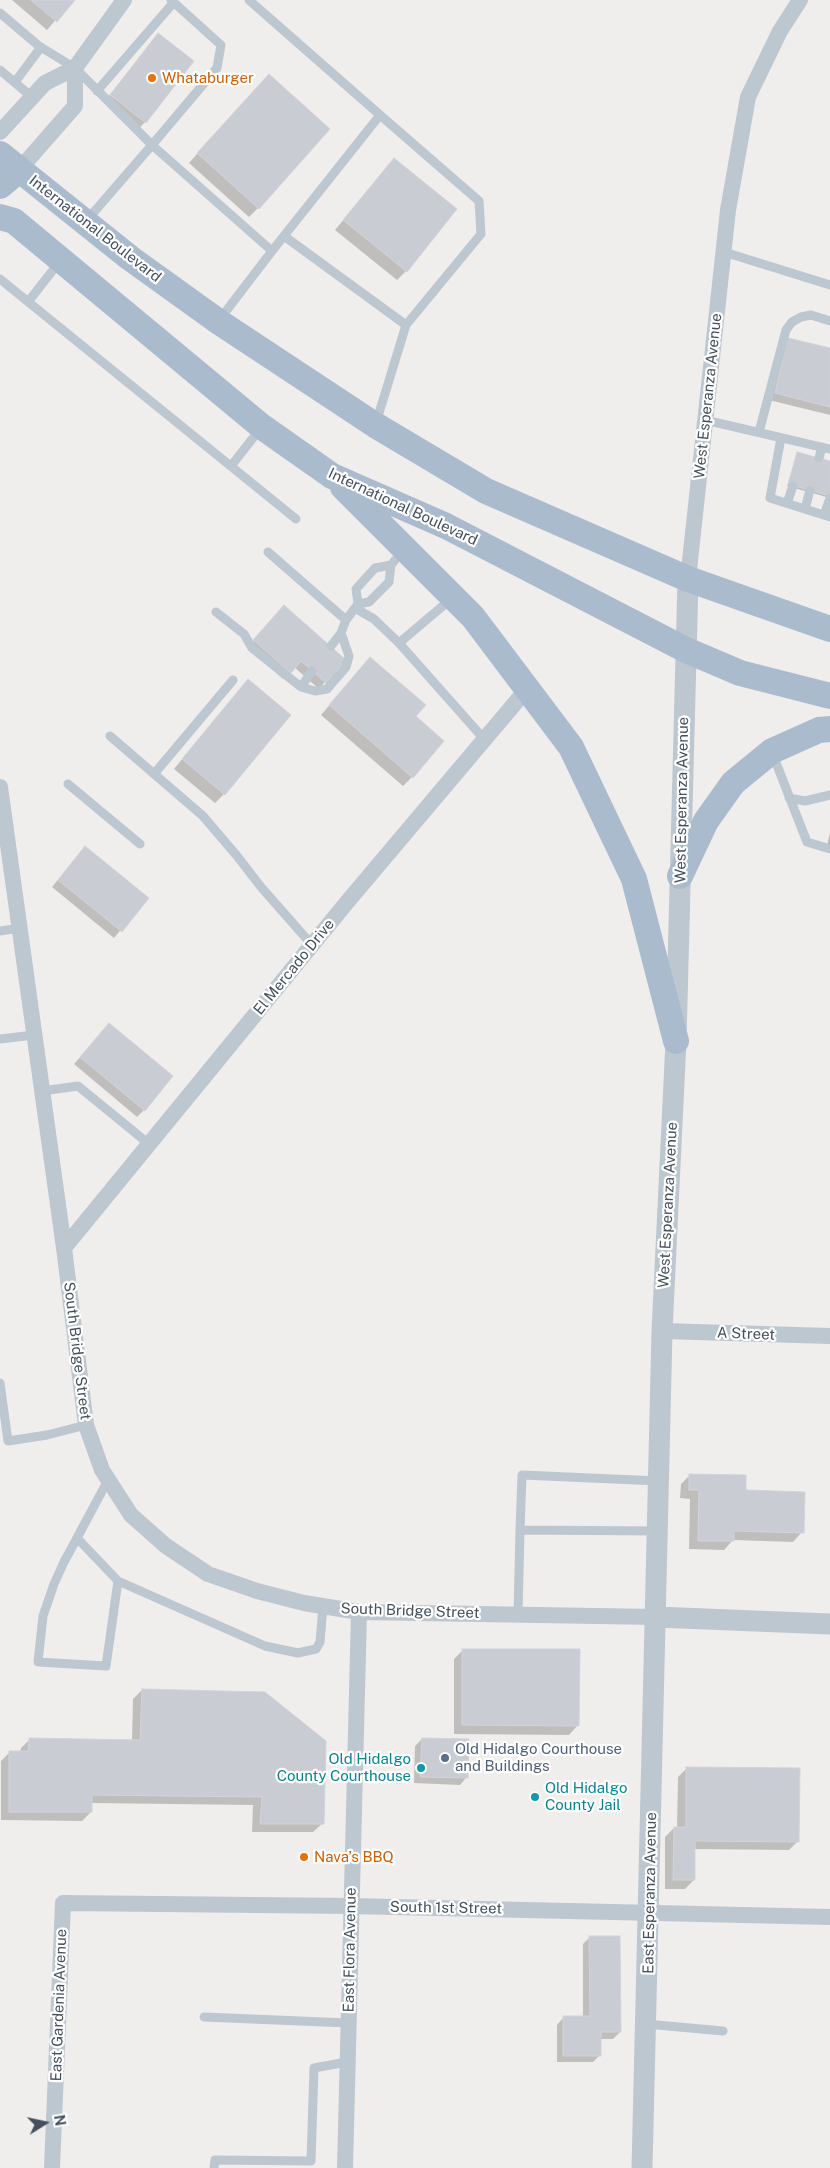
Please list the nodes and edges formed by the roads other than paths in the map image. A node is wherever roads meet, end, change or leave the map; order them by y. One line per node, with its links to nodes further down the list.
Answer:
1 (124, 0): 7 (street)
2 (249, 0): 12 (lane)
3 (800, 0): 20 (street, West Esperanza Avenue)
4 (172, 1): 10 (lane); 14 (lane)
5 (0, 13): 6 (lane)
6 (41, 47): 7 (lane); 9 (lane)
7 (75, 68): 10 (lane); 11 (street); 15 (street)
8 (0, 70): 9 (lane)
9 (15, 82): 11 (lane)
10 (98, 91): 14 (lane)
11 (32, 97): 13 (street)
12 (380, 115): 18 (lane); 27 (lane)
13 (0, 132)
14 (152, 146): 17 (lane); 19 (lane)
15 (6, 170): 17 (main road, International Boulevard)
16 (0, 217): 21 (main road, International Boulevard)
17 (85, 222): 26 (main road, International Boulevard)
18 (284, 236): 19 (lane); 27 (lane)
19 (272, 251): 26 (lane)
20 (724, 252): 23 (lane); 28 (street, West Esperanza Avenue)
21 (61, 260): 24 (lane); 30 (main road, International Boulevard)
22 (0, 279): 24 (lane)
23 (830, 284)
24 (28, 302): 37 (lane)
25 (830, 321): 31 (lane)
26 (219, 322): 29 (main road, International Boulevard)
27 (406, 325): 29 (lane)
28 (705, 420): 31 (lane); 48 (street, West Esperanza Avenue)
29 (375, 425): 48 (main road, International Boulevard)
30 (261, 426): 37 (lane); 38 (main road, International Boulevard)
31 (759, 432): 32 (lane)
32 (781, 438): 33 (lane); 42 (lane)
33 (805, 443): 34 (lane); 35 (lane)
34 (826, 448): 36 (lane)
35 (803, 453)
36 (820, 458)
37 (231, 466): 45 (lane)
38 (332, 476): 47 (main road); 57 (main road, International Boulevard)
39 (793, 486): 42 (lane)
40 (810, 490): 43 (lane)
41 (830, 498): 44 (lane)
42 (787, 503): 43 (lane)
43 (805, 509): 44 (lane)
44 (827, 516)
45 (296, 519)
46 (268, 552): 52 (lane)
47 (398, 556): 49 (main road); 50 (lane); 50 (lane)
48 (688, 579): 53 (main road, International Boulevard); 57 (street, West Esperanza Avenue)
49 (454, 597): 55 (lane); 61 (main road)
50 (357, 606): 52 (lane); 55 (lane)
51 (216, 612): 60 (lane)
52 (346, 620): 54 (lane)
53 (830, 629)
54 (341, 633): 56 (lane); 60 (lane)
55 (399, 643): 65 (lane)
56 (331, 646)
57 (686, 650): 62 (main road, International Boulevard); 76 (street, West Esperanza Avenue)
58 (312, 671): 60 (lane)
59 (232, 680): 67 (lane)
60 (301, 687)
61 (527, 689): 65 (street, El Mercado Drive); 82 (main road)
62 (830, 696)
63 (830, 729): 66 (main road)
64 (110, 736): 67 (lane)
65 (484, 739): 79 (street, El Mercado Drive)
66 (772, 751): 71 (lane); 76 (main road)
67 (154, 774): 79 (lane)
68 (68, 784): 73 (lane)
69 (0, 787): 72 (street, South Bridge Street)
70 (830, 795): 71 (lane)
71 (789, 798): 74 (lane)
72 (2, 819): 75 (street, South Bridge Street)
73 (140, 844)
74 (830, 849)
75 (6, 872): 77 (street, South Bridge Street)
76 (680, 876): 82 (street, West Esperanza Avenue)
77 (20, 928): 78 (lane); 80 (street, South Bridge Street)
78 (0, 931)
79 (312, 945): 84 (street, El Mercado Drive)
80 (34, 1034): 81 (lane); 83 (street, South Bridge Street)
81 (0, 1039)
82 (676, 1041): 86 (street, West Esperanza Avenue)
83 (42, 1091): 84 (lane); 85 (street, South Bridge Street)
84 (149, 1144): 85 (street, El Mercado Drive)
85 (64, 1248): 89 (street, South Bridge Street)
86 (662, 1331): 87 (street, A Street); 91 (street, West Esperanza Avenue)
87 (830, 1336)
88 (0, 1383): 89 (lane)
89 (86, 1425): 90 (street, South Bridge Street)
90 (108, 1480): 94 (lane); 96 (street, South Bridge Street)
91 (659, 1481): 92 (lane); 93 (street, West Esperanza Avenue)
92 (520, 1530): 93 (lane); 98 (lane)
93 (658, 1531): 99 (street, West Esperanza Avenue)
94 (76, 1538): 95 (lane); 95 (lane)
95 (118, 1581): 96 (lane)
96 (323, 1606): 97 (street, South Bridge Street)
97 (359, 1612): 98 (street, South Bridge Street); 102 (street, East Flora Avenue)
98 (518, 1615): 99 (street, South Bridge Street)
99 (656, 1617): 100 (street, South Bridge Street); 103 (street, East Esperanza Avenue)
100 (830, 1624)
101 (63, 1902): 102 (street, South 1st Street); 110 (street, East Gardenia Avenue)
102 (351, 1906): 103 (street, South 1st Street); 106 (street, East Flora Avenue)
103 (649, 1913): 104 (street, South 1st Street); 107 (street, East Esperanza Avenue)
104 (830, 1917)
105 (204, 2018): 106 (lane)
106 (348, 2023): 109 (street, East Flora Avenue)
107 (646, 2024): 108 (lane); 113 (street, East Esperanza Avenue)
108 (723, 2031)
109 (347, 2062): 111 (lane); 112 (street, East Flora Avenue)
110 (52, 2168)
111 (214, 2168)
112 (345, 2168)
113 (642, 2168)

